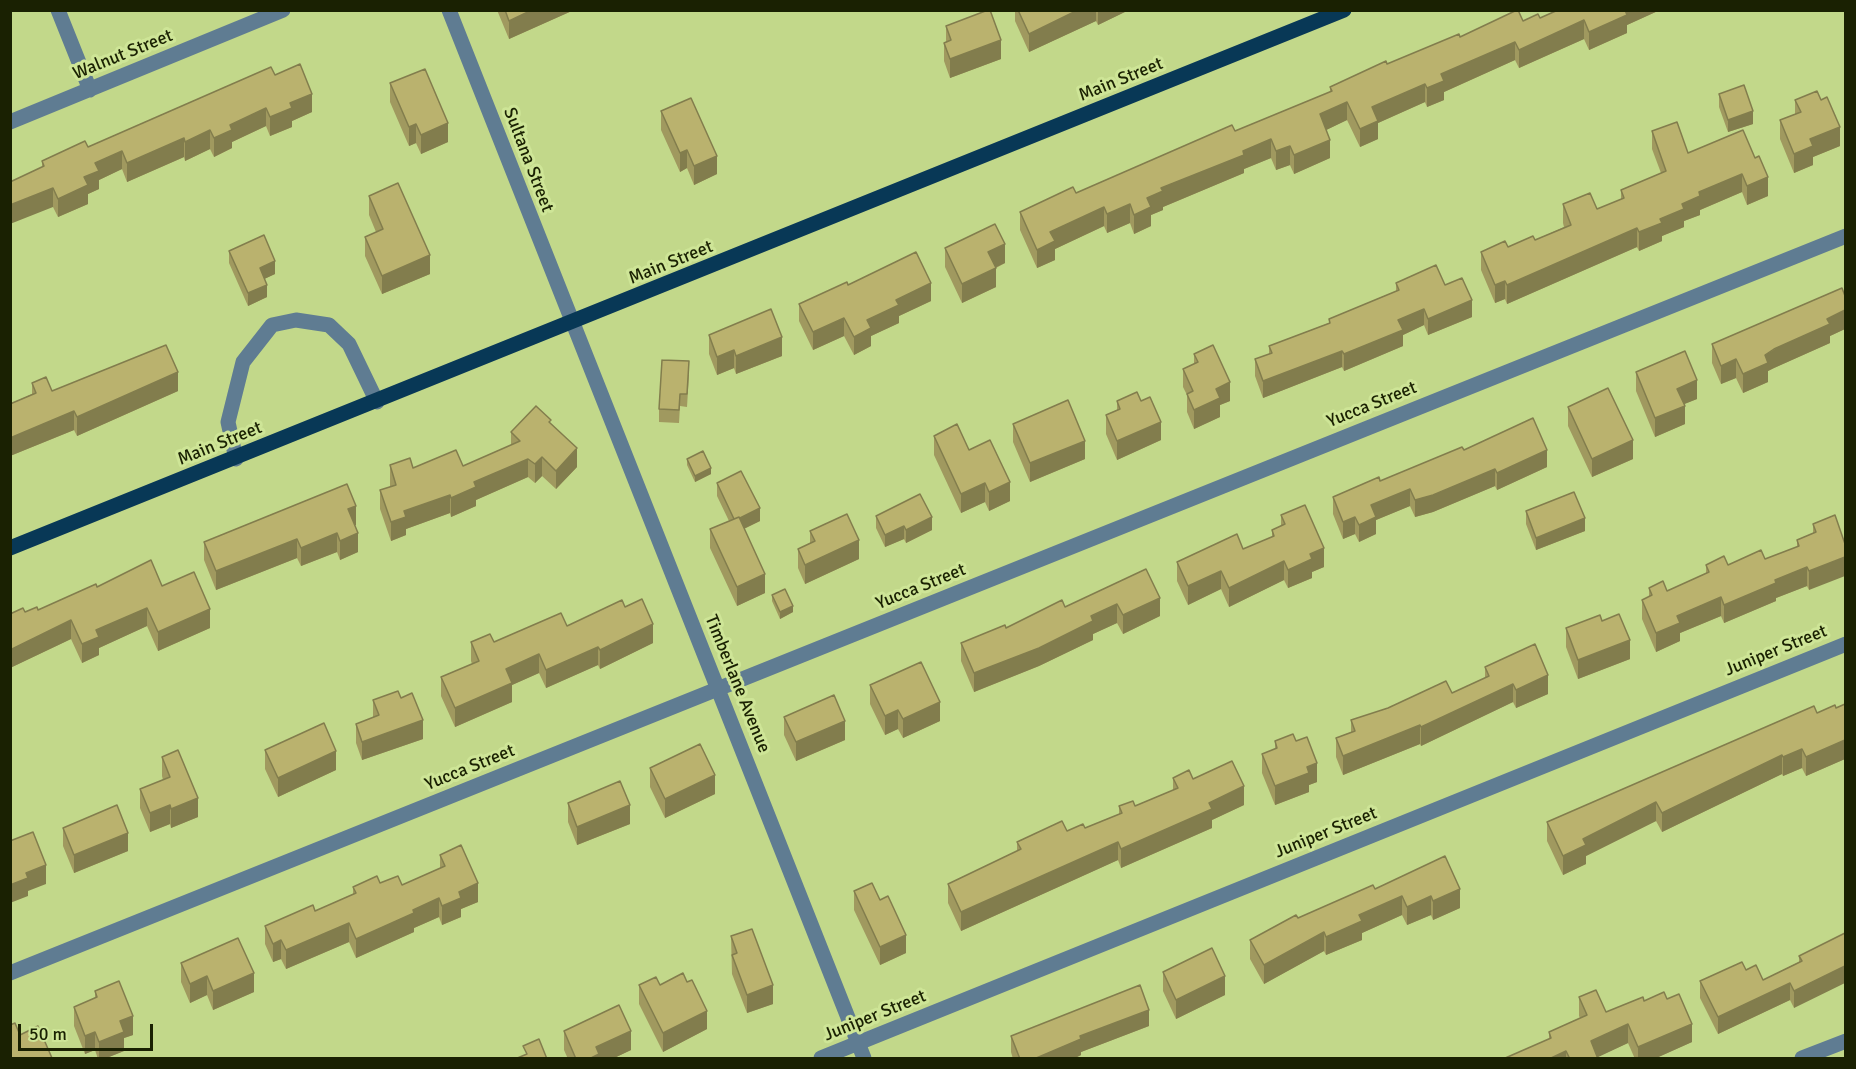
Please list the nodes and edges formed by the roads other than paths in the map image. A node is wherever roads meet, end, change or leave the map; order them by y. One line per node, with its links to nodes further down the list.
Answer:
1 (58, 10): 5 (street)
2 (283, 10): 5 (street, Walnut Street)
3 (449, 10): 8 (street, Sultana Street)
4 (1344, 10): 8 (main road, Main Street)
5 (90, 90): 6 (street, Walnut Street)
6 (10, 122)
7 (1845, 236): 13 (street, Yucca Street)
8 (571, 324): 9 (main road, Main Street); 13 (street, Timberlane Avenue)
9 (377, 402): 10 (main road, Main Street); 10 (street)
10 (236, 459): 11 (main road, Main Street)
11 (10, 548)
12 (1845, 644): 16 (street, Juniper Street)
13 (718, 690): 14 (street, Yucca Street); 16 (street, Timberlane Avenue)
14 (10, 973)
15 (1845, 1041): 19 (street)
16 (859, 1043): 17 (street, Juniper Street); 18 (street, Timberlane Avenue)
17 (821, 1059)
18 (864, 1059)
19 (1802, 1059)

